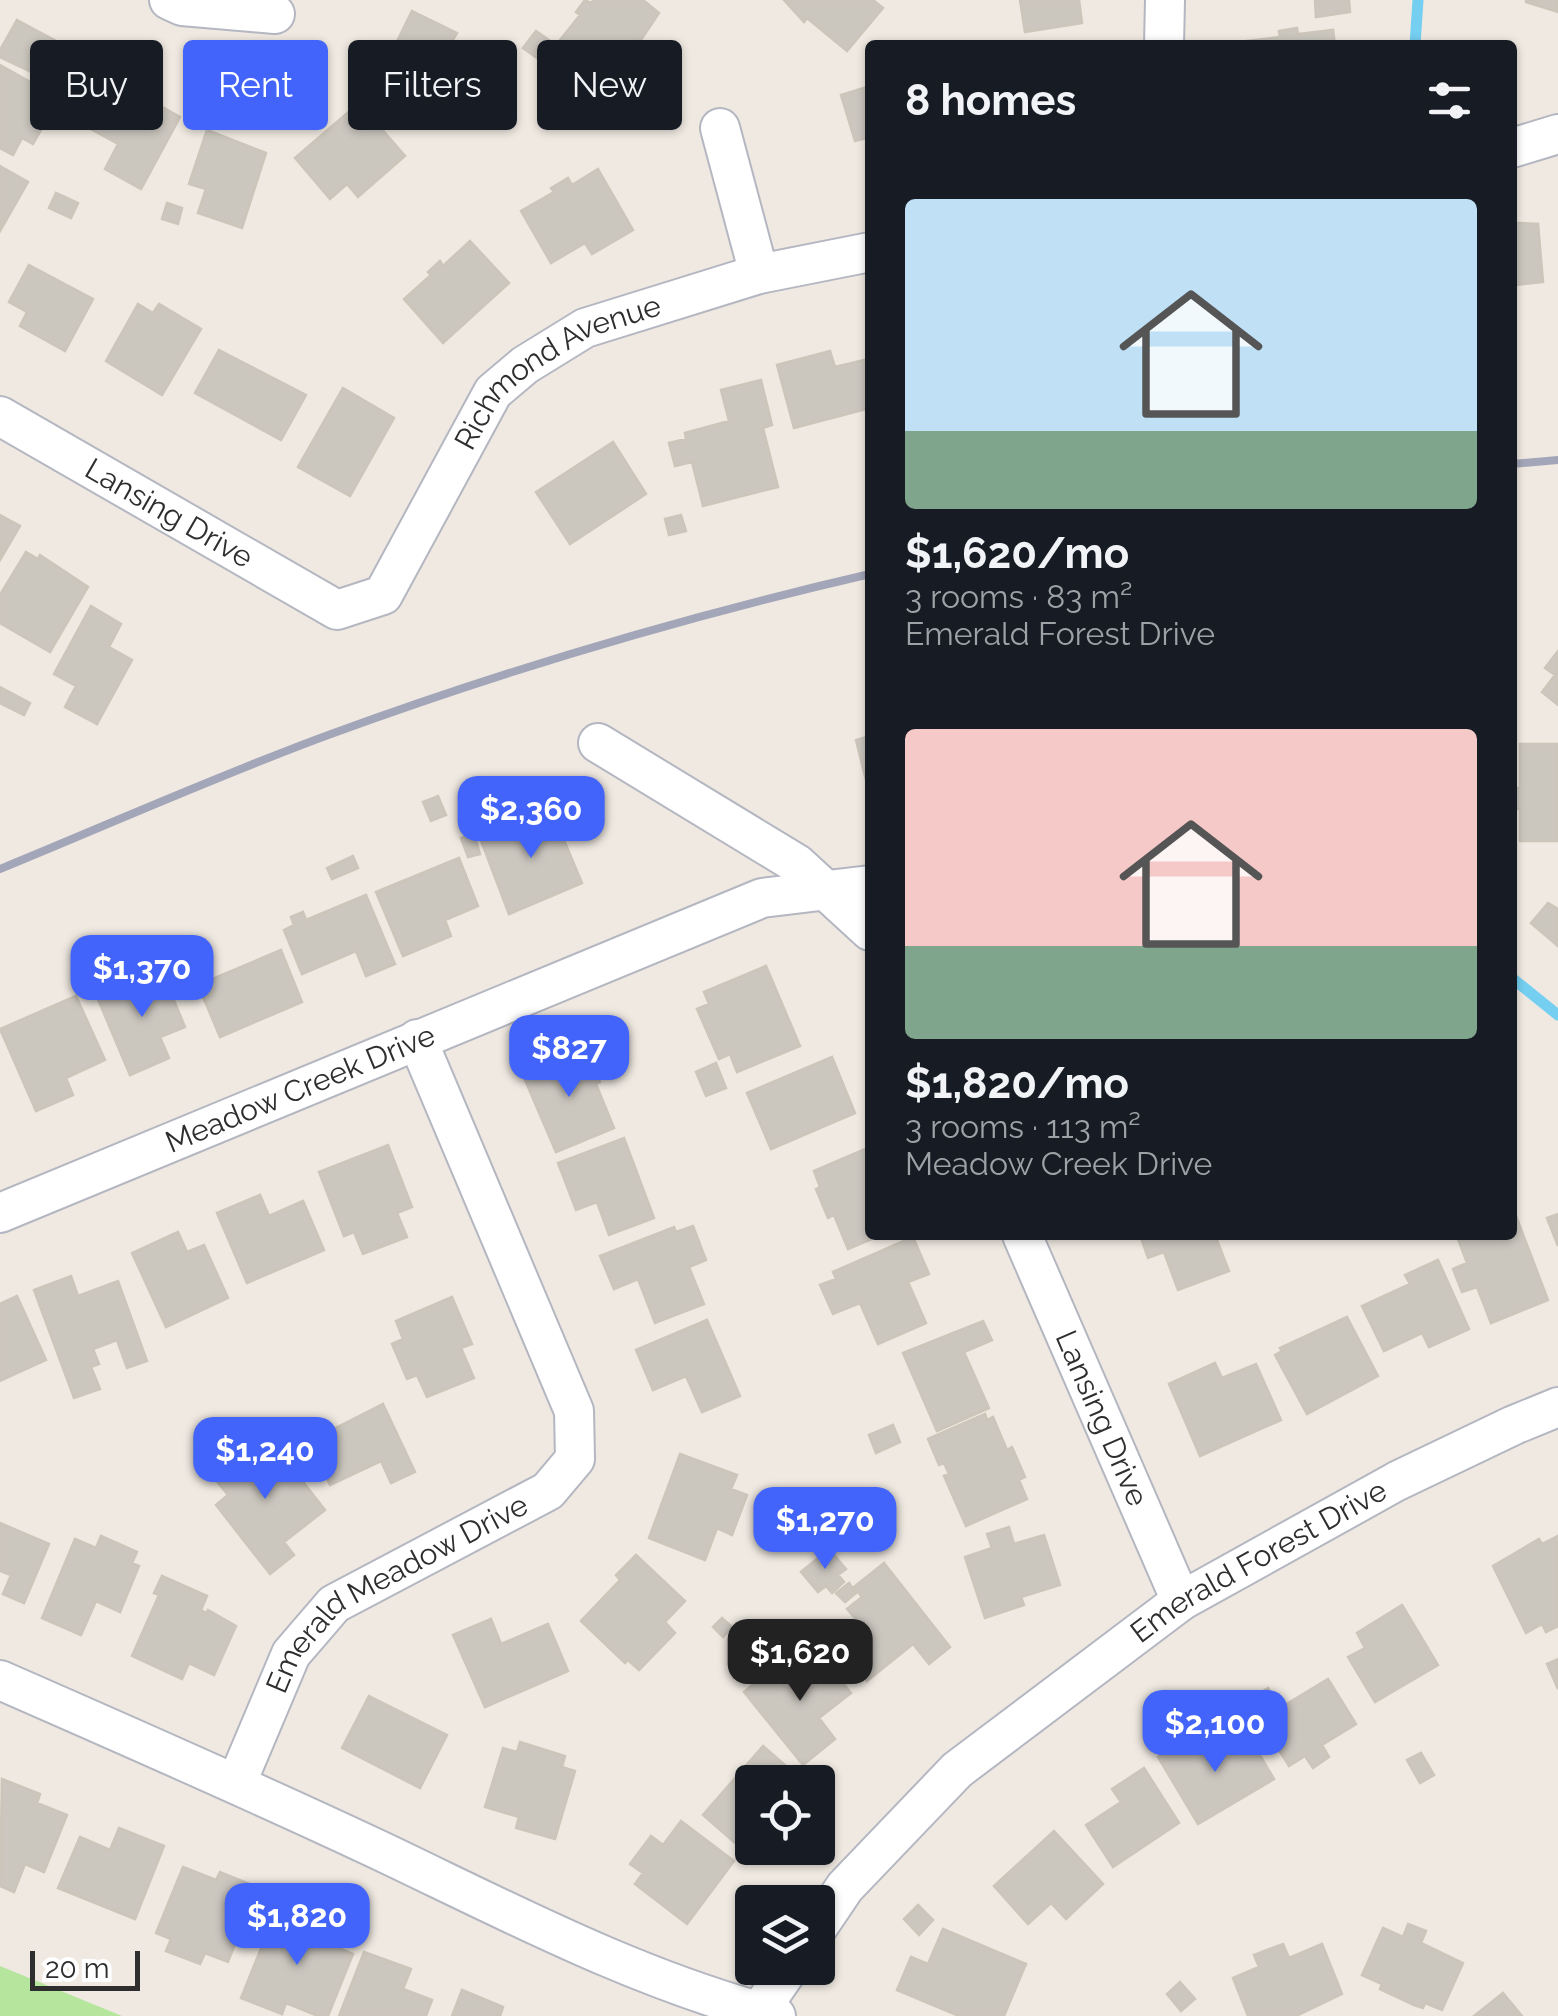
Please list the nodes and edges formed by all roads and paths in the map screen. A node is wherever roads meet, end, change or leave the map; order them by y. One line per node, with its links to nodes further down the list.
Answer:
1 (169, 0): 3 (street)
2 (1165, 0): 4 (street)
3 (275, 14)
4 (1164, 40)
5 (720, 128): 9 (street)
6 (1558, 134): 7 (street)
7 (1517, 146)
8 (865, 253): 9 (street, Richmond Avenue)
9 (759, 274): 11 (street, Richmond Avenue)
10 (0, 416): 11 (street, Lansing Drive)
11 (337, 610)
12 (598, 743): 14 (street)
13 (865, 886): 14 (street, Meadow Creek Drive)
14 (826, 890): 15 (street); 16 (street, Meadow Creek Drive)
15 (865, 926)
16 (418, 1040): 17 (street, Meadow Creek Drive); 22 (street, Emerald Meadow Drive)
17 (0, 1213)
18 (1024, 1240): 20 (street, Lansing Drive)
19 (1558, 1407): 20 (street, Emerald Forest Drive)
20 (1181, 1601): 23 (street, Emerald Forest Drive)
21 (0, 1680): 22 (street)
22 (237, 1782): 25 (street)
23 (835, 1902)
24 (779, 1985): 25 (street)
25 (763, 2015)

